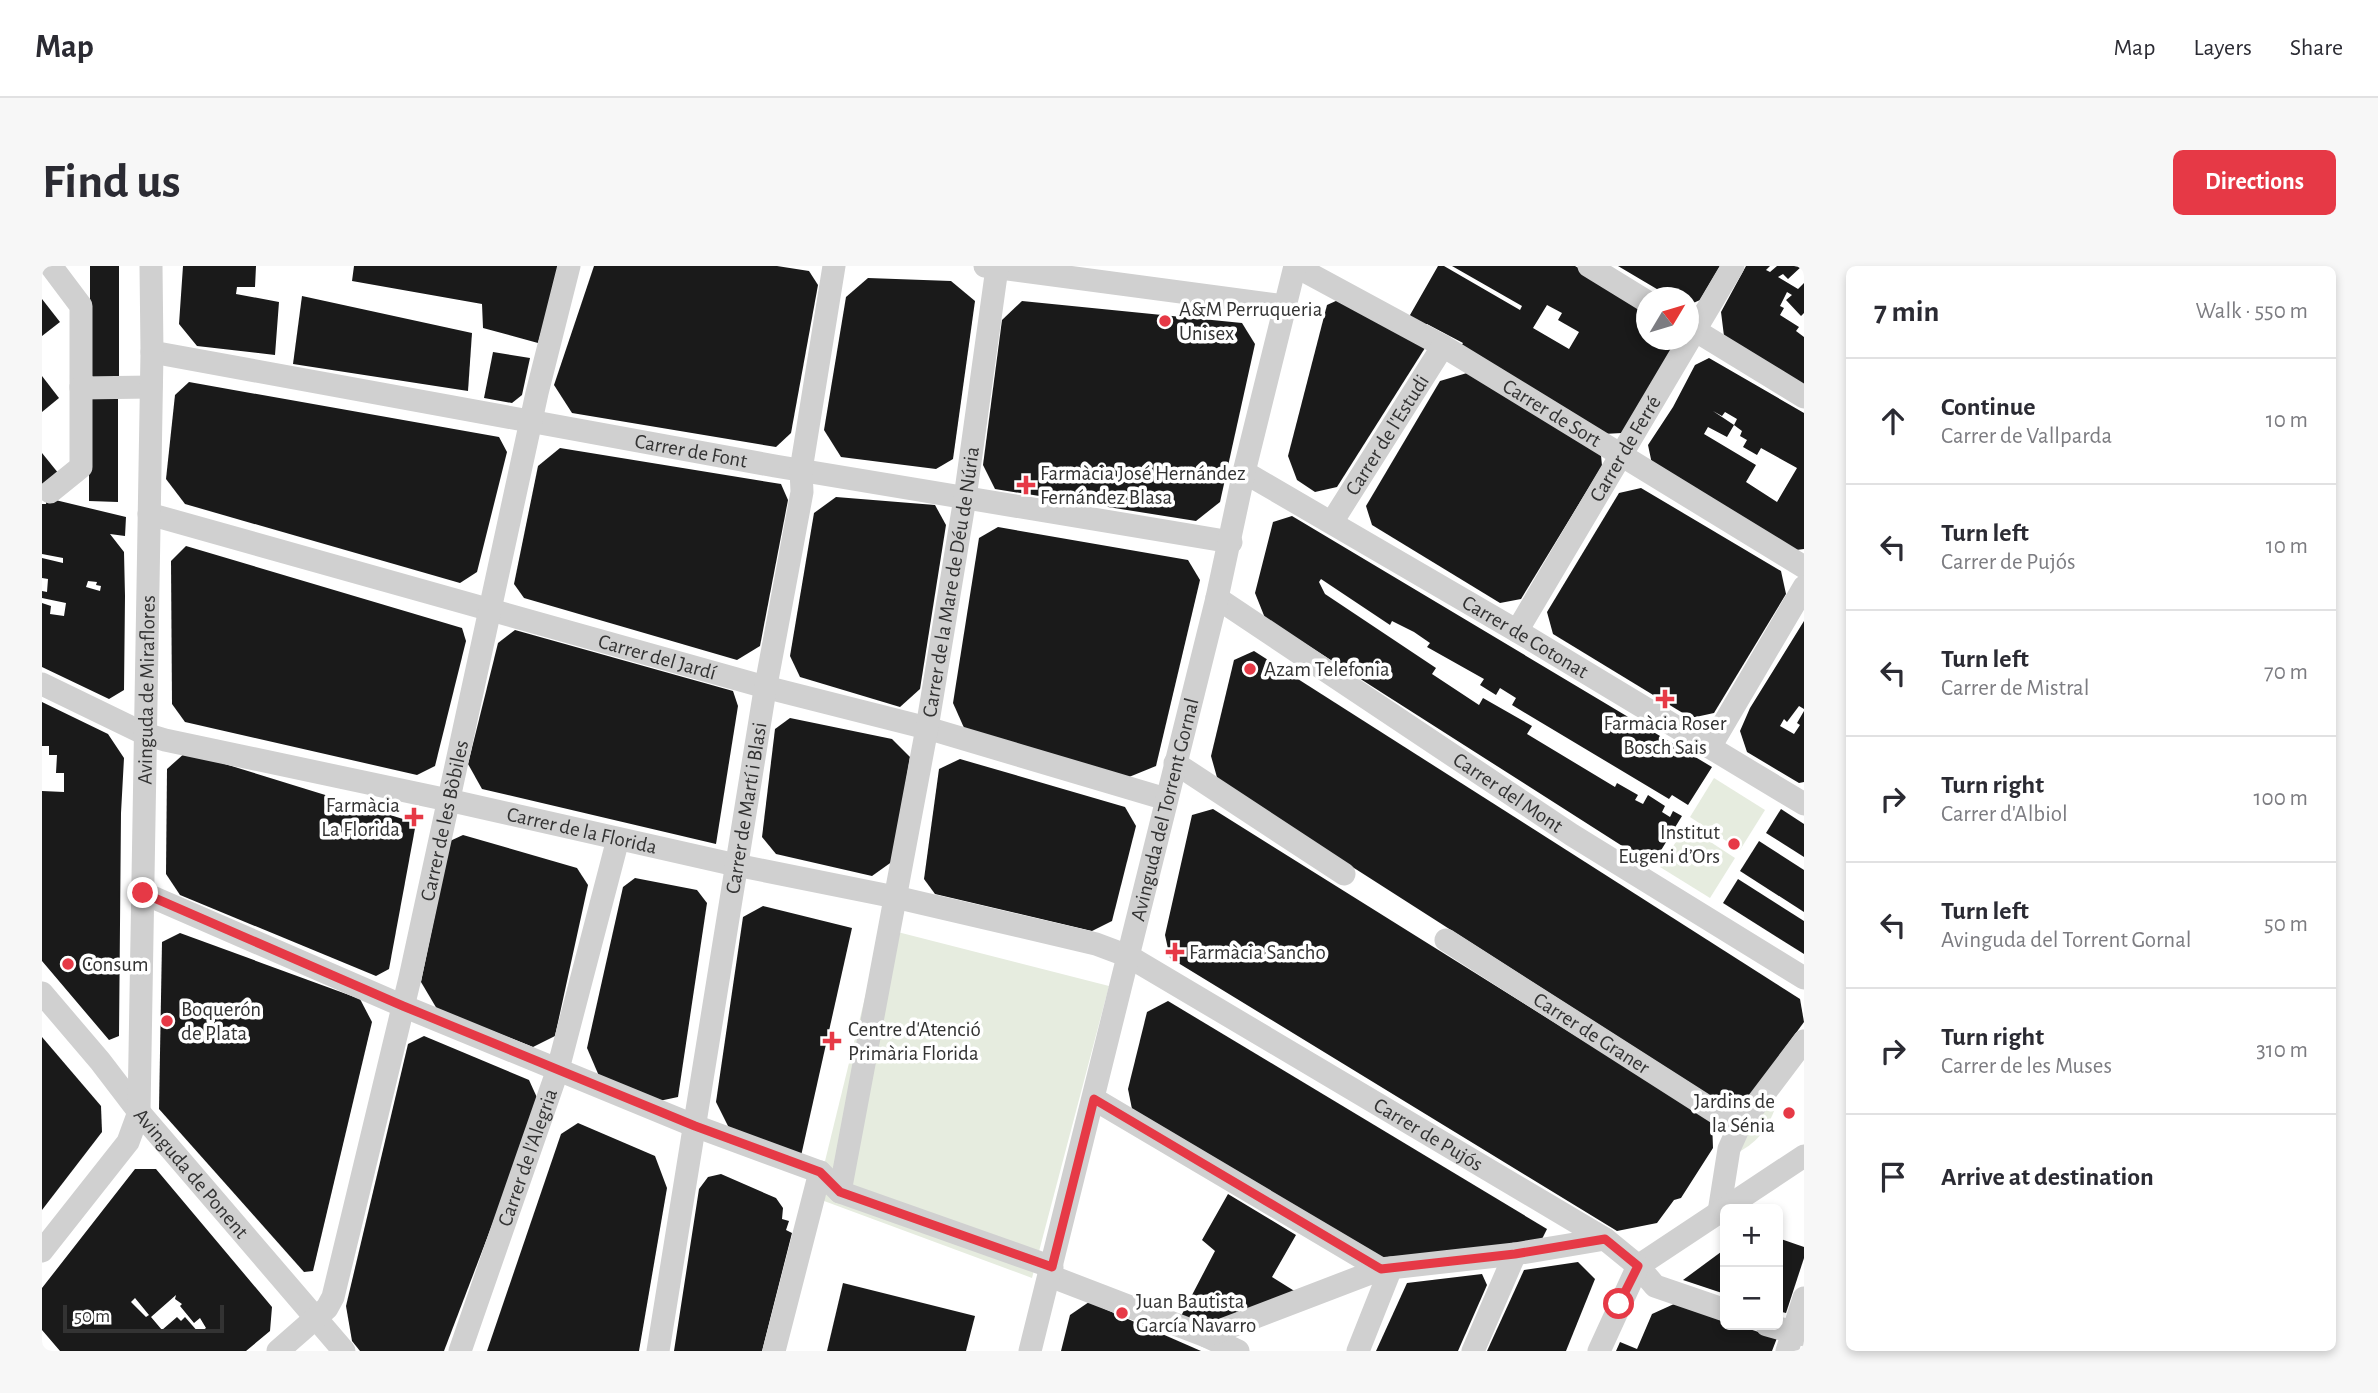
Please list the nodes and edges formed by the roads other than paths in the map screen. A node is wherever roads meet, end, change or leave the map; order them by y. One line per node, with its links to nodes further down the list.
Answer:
1 (51, 266): 16 (street)
2 (151, 266): 15 (street, Avinguda de Miraflores)
3 (569, 266): 19 (street, Carrer de les Bòbiles)
4 (834, 266): 21 (street, Carrer de Martí i Blasi)
5 (1295, 266): 10 (street, Avinguda del Torrent Gornal); 13 (street, Carrer de Sort)
6 (1589, 266): 9 (street)
7 (1733, 266): 11 (street, Carrer de Ferré)
8 (991, 267): 10 (street); 24 (street, Carrer de la Mare de Déu de Núria)
9 (1636, 294)
10 (1285, 306): 22 (street, Avinguda del Torrent Gornal)
11 (1699, 317)
12 (1699, 332): 18 (street)
13 (1443, 346): 20 (street, Carrer de Sort); 26 (street, Carrer de l'Estudi)
14 (1680, 350): 20 (street, Carrer de Ferré)
15 (152, 352): 17 (street, Avinguda de Miraflores); 19 (street, Carrer de Font)
16 (81, 387): 17 (street); 23 (street)
17 (151, 387): 25 (street, Avinguda de Miraflores)
18 (1804, 397)
19 (531, 421): 21 (street, Carrer de Font); 31 (street, Carrer de les Bòbiles)
20 (1620, 456): 28 (street, Carrer de Sort); 32 (street, Carrer de Ferré)
21 (801, 470): 24 (street, Carrer de Font); 34 (street, Carrer de Martí i Blasi)
22 (1244, 472): 26 (street, Carrer de Cotonat); 27 (street, Avinguda del Torrent Gornal)
23 (50, 492)
24 (965, 498): 27 (street, Carrer de Font); 35 (street, Carrer de la Mare de Déu de Núria)
25 (149, 514): 31 (street, Carrer del Jardí); 36 (street, Avinguda de Miraflores)
26 (1332, 522): 32 (street, Carrer de Cotonat)
27 (1231, 541): 30 (street, Avinguda del Torrent Gornal)
28 (1804, 567)
29 (1804, 587): 37 (street)
30 (1217, 598): 38 (street, Avinguda del Torrent Gornal); 49 (street, Carrer del Mont)
31 (490, 611): 34 (street, Carrer del Jardí); 40 (street, Carrer de les Bòbiles)
32 (1517, 631): 37 (street, Carrer de Cotonat)
33 (42, 684): 36 (street, Carrer de la Florida)
34 (765, 687): 35 (street, Carrer del Jardí); 43 (street, Carrer de Martí i Blasi)
35 (927, 728): 39 (street, Carrer del Jardí); 46 (street, Carrer de la Mare de Déu de Núria)
36 (145, 734): 40 (street, Carrer de la Florida); 45 (street, Avinguda de Miraflores)
37 (1710, 747): 41 (street, Carrer de Cotonat)
38 (1175, 763): 39 (street, Avinguda del Torrent Gornal); 44 (street)
39 (1166, 799): 48 (street, Avinguda del Torrent Gornal)
40 (448, 800): 42 (street, Carrer de la Florida); 51 (street, Carrer de les Bòbiles)
41 (1804, 804)
42 (618, 839): 43 (street, Carrer de la Florida); 53 (street, Carrer de l'Alegria)
43 (736, 865): 46 (street, Carrer de la Florida); 56 (street, Carrer de Martí i Blasi)
44 (1344, 874)
45 (143, 893): 51 (street); 55 (street, Avinguda de Miraflores)
46 (895, 897): 48 (street, Carrer de la Florida); 60 (street, Carrer de la Mare de Déu de Núria)
47 (1446, 940): 57 (street, Carrer de Graner)
48 (1128, 956): 54 (street, Avinguda del Torrent Gornal); 62 (street, Carrer de Pujós)
49 (1804, 978)
50 (42, 993): 55 (street, Avinguda de Ponent)
51 (403, 1006): 53 (street); 70 (street, Carrer de les Bòbiles)
52 (1804, 1041): 57 (street)
53 (558, 1069): 56 (street); 76 (street, Carrer de l'Alegria)
54 (1094, 1099): 66 (street); 67 (street, Avinguda del Torrent Gornal)
55 (139, 1112): 63 (street); 70 (street, Avinguda de Ponent)
56 (695, 1126): 59 (street); 77 (street, Carrer de Martí i Blasi)
57 (1739, 1127): 61 (street)
58 (1804, 1156): 61 (street)
59 (820, 1172): 60 (street); 78 (street)
60 (840, 1192): 67 (street)
61 (1719, 1212): 65 (street)
62 (1605, 1239): 64 (street); 65 (street, Carrer de Pujós)
63 (42, 1251)
64 (1515, 1254): 66 (street); 82 (street)
65 (1638, 1266): 69 (street, Carrer de Pujós); 83 (street)
66 (1386, 1269): 72 (street); 81 (street)
67 (1051, 1272): 72 (street); 79 (street, Avinguda del Torrent Gornal)
68 (1804, 1298): 73 (street)
69 (1720, 1308)
70 (316, 1319): 74 (street, Carrer de les Bòbiles); 75 (street, Avinguda de Ponent)
71 (1777, 1330): 73 (street)
72 (1206, 1336): 80 (street)
73 (1795, 1339)
74 (278, 1351)
75 (344, 1351)
76 (460, 1351)
77 (658, 1351)
78 (774, 1351)
79 (1030, 1351)
80 (1238, 1351)
81 (1358, 1351)
82 (1473, 1351)
83 (1599, 1351)

